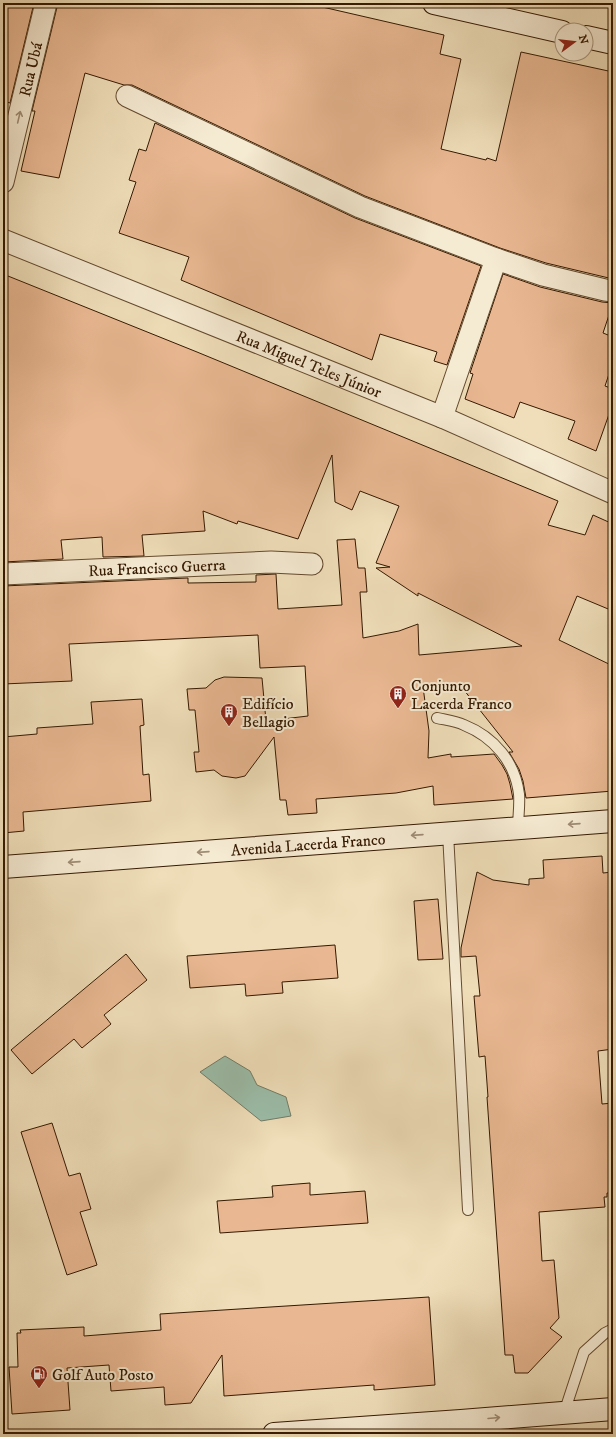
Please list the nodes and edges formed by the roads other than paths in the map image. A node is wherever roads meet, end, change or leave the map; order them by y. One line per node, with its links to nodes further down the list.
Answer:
1 (46, 3): 7 (street, Rua Ubá, one-way to 1)
2 (434, 3): 3 (street)
3 (554, 30)
4 (594, 39): 5 (street)
5 (613, 43)
6 (127, 96): 9 (street)
7 (3, 182)
8 (3, 240): 11 (street, Rua Miguel Teles Júnior)
9 (496, 259): 10 (street); 11 (street)
10 (613, 291)
11 (442, 417): 12 (street, Rua Miguel Teles Júnior)
12 (613, 493)
13 (312, 564): 14 (street, Rua Francisco Guerra)
14 (3, 574)
15 (438, 718): 17 (lane)
16 (613, 821): 17 (street, Avenida Lacerda Franco, one-way to 17)
17 (518, 828): 18 (street, Avenida Lacerda Franco)
18 (448, 833): 19 (street, Avenida Lacerda Franco, one-way to 19); 20 (lane)
19 (3, 867)
20 (468, 1210)
21 (613, 1329): 23 (lane)
22 (613, 1409): 23 (street)
23 (564, 1413): 24 (street, one-way to 23)
24 (461, 1428): 25 (street)
25 (274, 1434)

